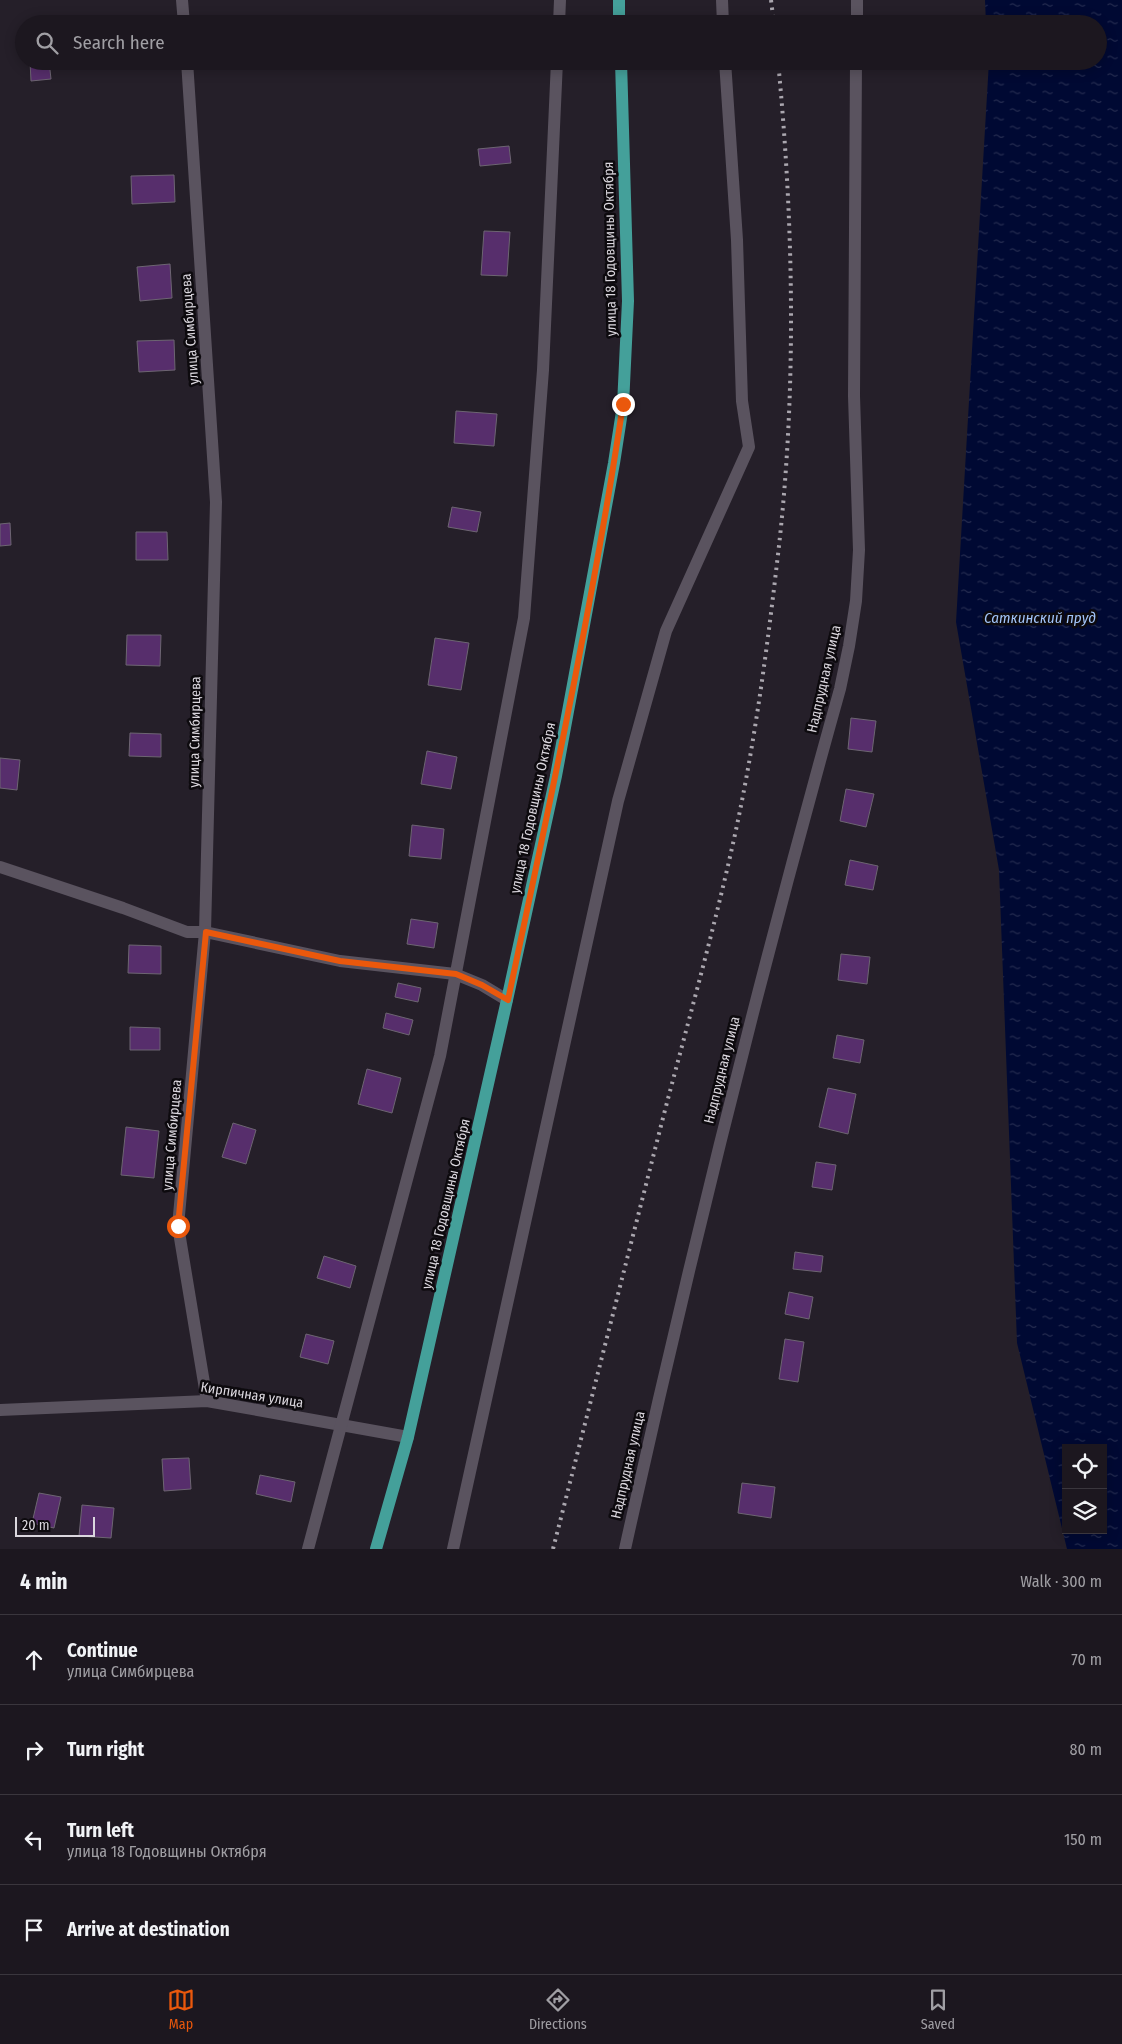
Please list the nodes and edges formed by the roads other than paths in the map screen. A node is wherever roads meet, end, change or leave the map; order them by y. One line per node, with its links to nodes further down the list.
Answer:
1 (182, 0): 6 (street)
2 (560, 0): 7 (street)
3 (619, 0): 8 (main road)
4 (722, 0): 9 (street)
5 (857, 0): 10 (street)
6 (183, 15)
7 (559, 15)
8 (619, 15)
9 (723, 15)
10 (857, 15)
11 (188, 70): 17 (street, улица Симбирцева)
12 (557, 70): 18 (street)
13 (621, 70): 19 (main road, улица 18 Годовщины Октября)
14 (726, 70): 26 (street)
15 (856, 70): 27 (street, Надпрудная улица)
16 (0, 867): 17 (street)
17 (206, 932): 18 (street); 20 (street, улица Симбирцева)
18 (456, 974): 19 (street); 22 (street)
19 (508, 1000): 23 (main road, улица 18 Годовщины Октября)
20 (208, 1401): 21 (street, Кирпичная улица); 22 (street, Кирпичная улица)
21 (0, 1410)
22 (340, 1425): 23 (street, Кирпичная улица); 24 (street)
23 (408, 1437): 25 (main road, улица 18 Годовщины Октября)
24 (308, 1549)
25 (376, 1549)
26 (452, 1549)
27 (624, 1549)

